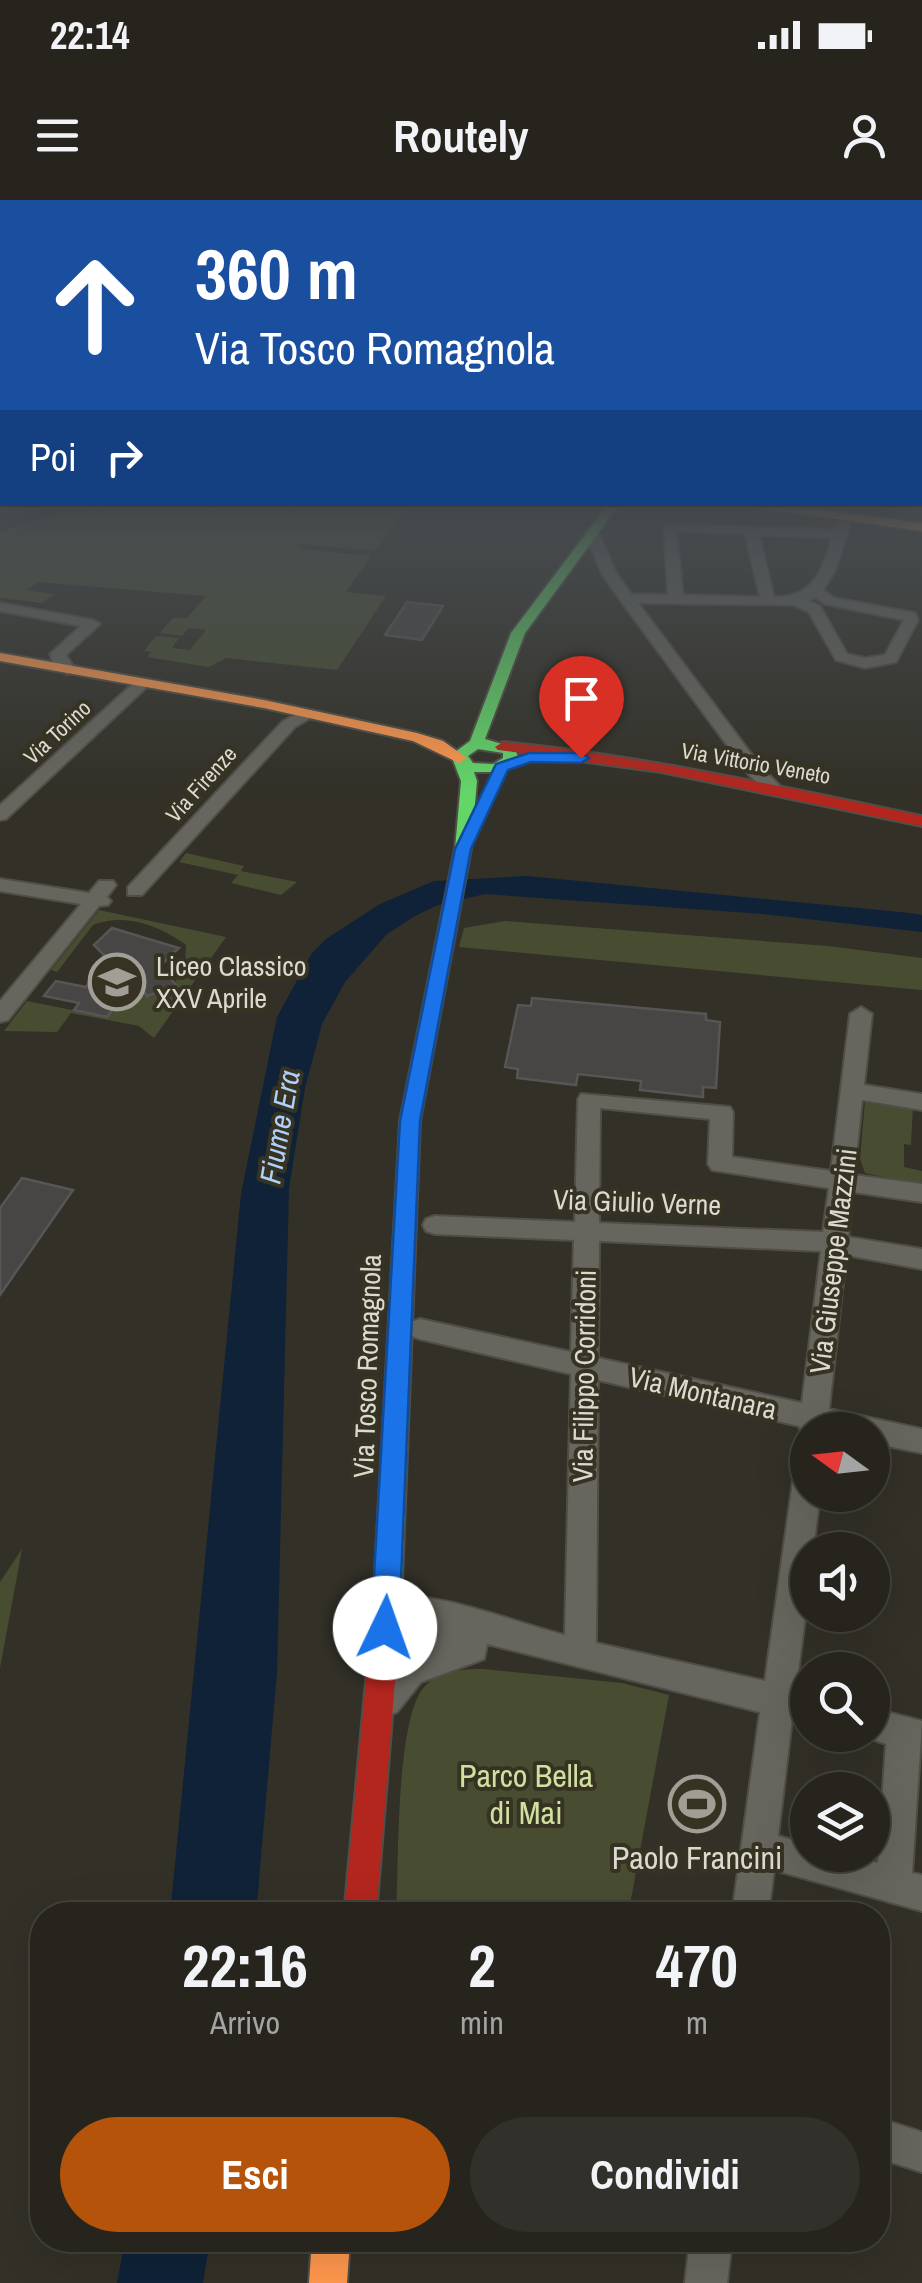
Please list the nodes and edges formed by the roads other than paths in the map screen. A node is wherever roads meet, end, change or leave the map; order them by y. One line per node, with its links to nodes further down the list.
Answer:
1 (549, 599): 16 (main road, Via Tosco Romagnola)
2 (627, 599): 17 (street)
3 (682, 599): 7 (street)
4 (801, 599): 8 (street)
5 (827, 599): 6 (street)
6 (830, 601): 10 (street); 10 (street)
7 (768, 602): 8 (street)
8 (797, 602): 10 (street)
9 (0, 607): 12 (street)
10 (814, 607)
11 (0, 657): 12 (main road, Via Vittorio Veneto)
12 (67, 669): 13 (main road, Via Vittorio Veneto)
13 (144, 682): 14 (main road, Via Vittorio Veneto); 18 (street, Via Torino)
14 (264, 704): 15 (main road, Via Vittorio Veneto); 16 (main road, Via Vittorio Veneto)
15 (307, 715): 16 (main road, Via Vittorio Veneto); 22 (street, Via Firenze)
16 (486, 754): 17 (main road, Via Vittorio Veneto); 20 (main road, Via Tosco Romagnola); 20 (main road, Via Tosco Romagnola)
17 (775, 790): 19 (main road, Via Vittorio Veneto)
18 (0, 815)
19 (922, 821)
20 (468, 840): 40 (main road, Via Tosco Romagnola)
21 (0, 885): 22 (street, Via Firenze)
22 (90, 902): 24 (street)
23 (860, 1014): 25 (street, Via Giuseppe Mazzini)
24 (0, 1015)
25 (852, 1091): 26 (street); 27 (street, Via Giuseppe Mazzini)
26 (922, 1102)
27 (844, 1182): 28 (street); 30 (street, Via Filippo Corridoni); 31 (street, Via Giuseppe Mazzini)
28 (922, 1194)
29 (435, 1225): 30 (street, Via Giulio Verne)
30 (587, 1230): 31 (street, Via Giulio Verne); 34 (street, Via Filippo Corridoni)
31 (837, 1243): 32 (street, Via Giulio Verne); 35 (street, Via Giuseppe Mazzini)
32 (922, 1259)
33 (420, 1329): 34 (street, Via Montanara)
34 (584, 1366): 36 (street, Via Montanara); 45 (street, Via Filippo Corridoni)
35 (816, 1412)
36 (790, 1418)
37 (890, 1434): 38 (street, Via Montanara)
38 (922, 1441)
39 (805, 1512): 46 (street)
40 (389, 1554): 41 (street); 42 (main road, Via Tosco Romagnola)
41 (456, 1620): 42 (street); 43 (street)
42 (385, 1628): 44 (street); 49 (main road, Via Tosco Romagnola)
43 (541, 1644): 44 (street); 45 (street)
44 (473, 1648): 49 (street)
45 (580, 1652): 47 (street)
46 (796, 1652)
47 (790, 1703)
48 (790, 1712): 51 (street)
49 (377, 1715): 53 (main road, Via Tosco Romagnola)
50 (899, 1731): 52 (street)
51 (758, 1848): 52 (street); 54 (street)
52 (908, 1889)
53 (361, 1902)
54 (752, 1902)
55 (890, 2142): 56 (street)
56 (922, 2152)
57 (331, 2252): 59 (main road)
58 (710, 2252): 60 (street)
59 (328, 2283)
60 (706, 2283)

